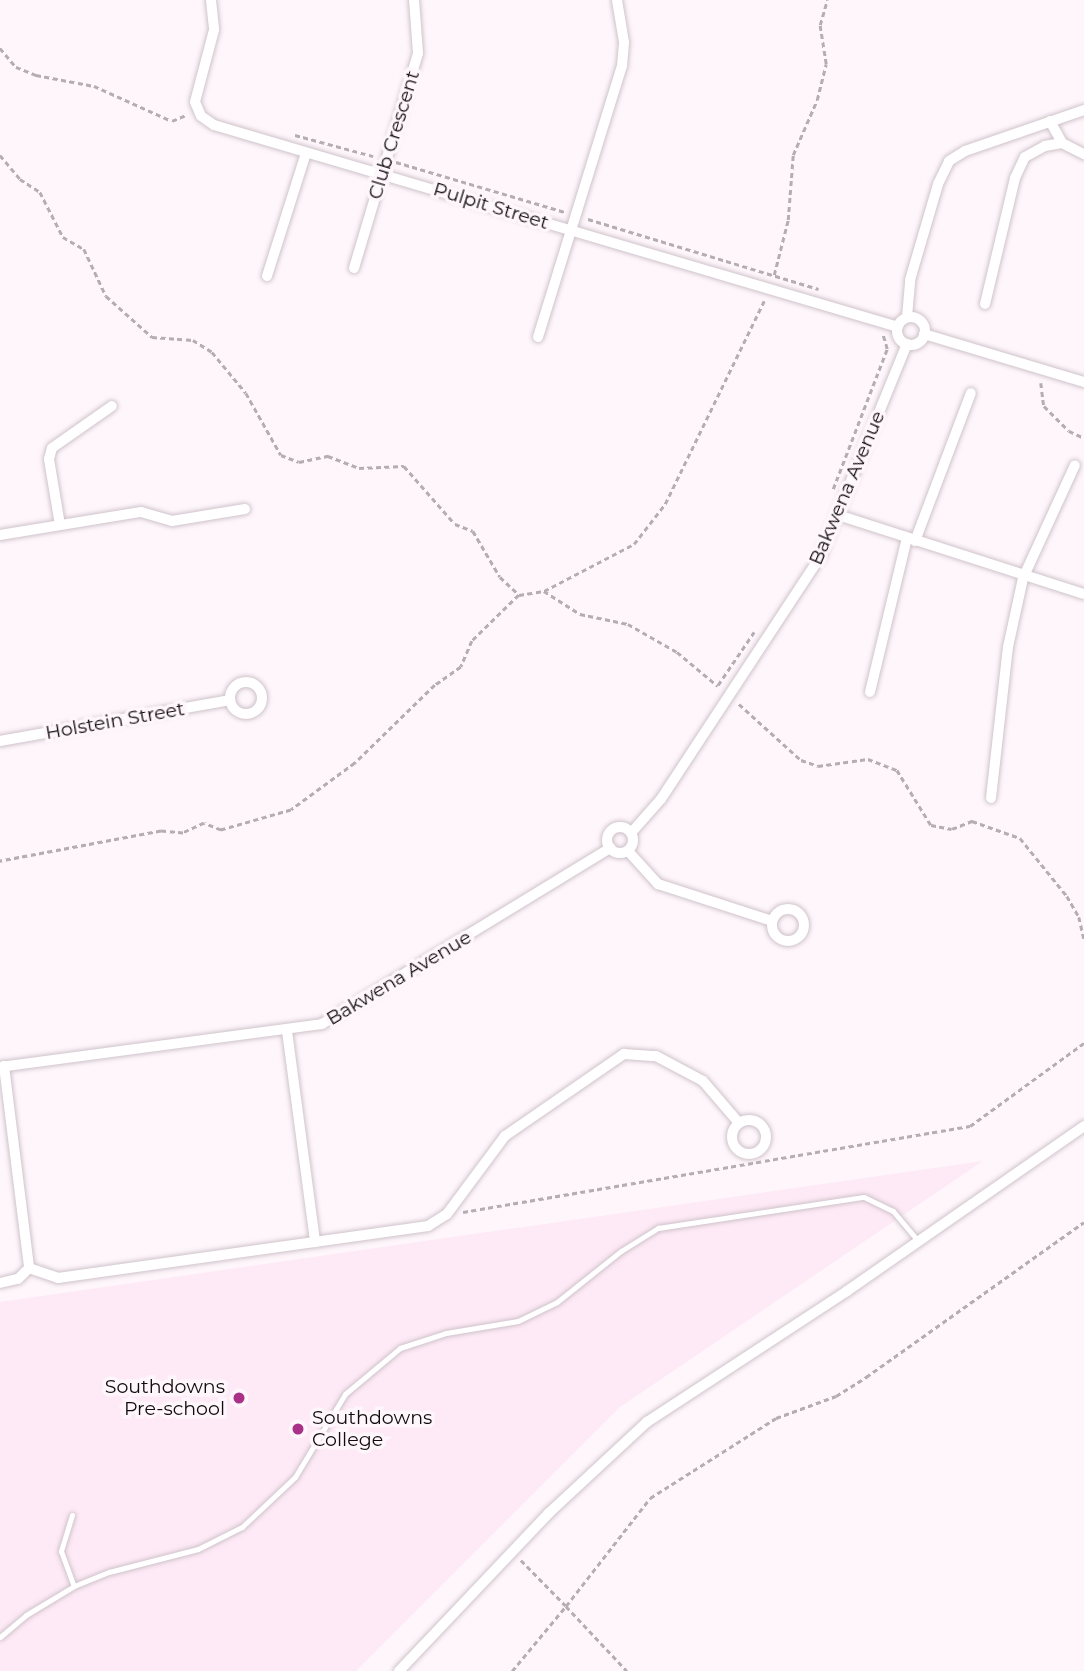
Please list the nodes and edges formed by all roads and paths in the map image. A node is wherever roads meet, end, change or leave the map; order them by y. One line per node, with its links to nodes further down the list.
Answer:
1 (212, 0): 6 (street)
2 (414, 0): 14 (street, Club Crescent)
3 (617, 0): 16 (street)
4 (827, 0): 20 (path)
5 (0, 48): 6 (path)
6 (196, 107): 11 (street, Pulpit Street)
7 (1084, 110): 8 (street)
8 (1050, 121): 10 (street); 24 (street)
9 (285, 132): 14 (path)
10 (1062, 144): 12 (street); 23 (street)
11 (306, 153): 15 (street, Pulpit Street); 19 (street)
12 (1084, 154)
13 (0, 155): 45 (path)
14 (386, 159): 15 (street, Club Crescent); 16 (path)
15 (382, 173): 17 (street, Pulpit Street); 18 (street, Club Crescent)
16 (573, 214): 17 (street); 20 (path)
17 (567, 230): 21 (street, Pulpit Street); 28 (street)
18 (354, 268)
19 (267, 276)
20 (774, 276): 21 (path); 22 (path)
21 (768, 290): 25 (street, Pulpit Street); 43 (path)
22 (831, 293)
23 (985, 303)
24 (907, 317): 25 (street); 27 (street)
25 (898, 327): 29 (street)
26 (878, 331): 36 (path)
27 (924, 334): 29 (street); 30 (street)
28 (538, 337)
29 (907, 344): 38 (street, Bakwena Avenue)
30 (1039, 369): 31 (street); 34 (path)
31 (1084, 382)
32 (971, 393): 41 (street)
33 (112, 407): 39 (street)
34 (1084, 438)
35 (1075, 465): 42 (street)
36 (829, 498)
37 (245, 509): 39 (street)
38 (838, 515): 41 (street); 49 (street, Bakwena Avenue)
39 (60, 526): 40 (street)
40 (0, 535)
41 (911, 540): 42 (street); 48 (street)
42 (1023, 578): 44 (street); 52 (street)
43 (544, 591): 45 (path); 47 (path)
44 (1084, 594)
45 (519, 595): 56 (path)
46 (757, 628): 47 (path)
47 (718, 685): 49 (path)
48 (870, 692)
49 (730, 696): 53 (street, Bakwena Avenue); 58 (path)
50 (230, 700): 51 (street, Holstein Street)
51 (0, 741)
52 (991, 798)
53 (631, 833): 54 (street); 55 (street)
54 (610, 848): 55 (street); 59 (street, Bakwena Avenue)
55 (628, 851): 57 (street)
56 (0, 861)
57 (772, 921)
58 (1084, 939)
59 (287, 1031): 61 (street, Bakwena Avenue); 67 (street)
60 (1084, 1043): 64 (path)
61 (2, 1066): 68 (street)
62 (739, 1123): 64 (street)
63 (1084, 1126): 66 (street)
64 (447, 1214): 67 (street)
65 (1084, 1222): 73 (path)
66 (917, 1240): 71 (street); 72 (lane)
67 (315, 1242): 68 (street)
68 (29, 1268): 69 (street)
69 (0, 1283)
70 (72, 1515): 72 (lane)
71 (513, 1552): 73 (path); 75 (street)
72 (74, 1586): 74 (lane)
73 (566, 1606): 76 (path); 77 (path)
74 (0, 1637)
75 (399, 1671)
76 (512, 1671)
77 (627, 1671)

